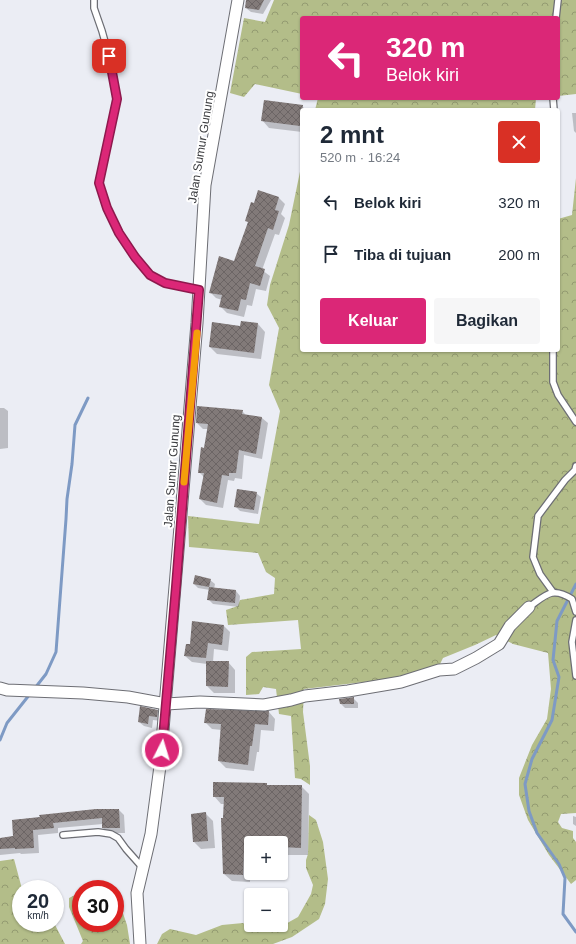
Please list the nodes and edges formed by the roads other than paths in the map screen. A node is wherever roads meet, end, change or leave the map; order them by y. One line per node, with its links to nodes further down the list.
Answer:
1 (94, 0): 5 (lane)
2 (238, 0): 5 (street, Jalan Sumur Gunung)
3 (558, 0): 4 (lane)
4 (556, 16)
5 (199, 290): 15 (street, Jalan Sumur Gunung)
6 (553, 352): 7 (lane)
7 (576, 422)
8 (576, 466): 9 (lane)
9 (553, 592): 10 (lane); 11 (lane)
10 (529, 607): 15 (street)
11 (576, 612)
12 (576, 620): 13 (lane)
13 (576, 676)
14 (0, 688): 15 (street)
15 (166, 704): 17 (street, Jalan Sumur Gunung)
16 (63, 835): 17 (lane)
17 (142, 867): 18 (street, Jalan Sumur Gunung)
18 (140, 944)

